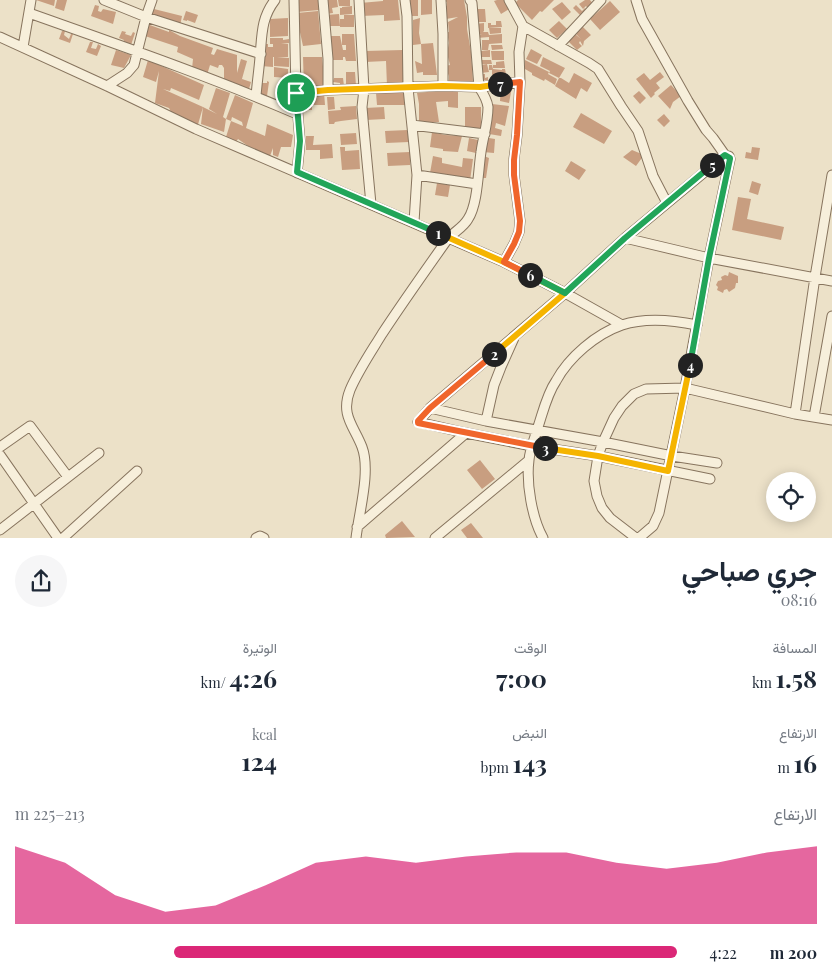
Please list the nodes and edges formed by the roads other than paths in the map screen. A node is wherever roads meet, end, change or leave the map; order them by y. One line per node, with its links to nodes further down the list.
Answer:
1 (31, 0): 14 (street)
2 (104, 0): 15 (street)
3 (152, 0): 15 (street)
4 (275, 0): 21 (street)
5 (294, 0): 29 (street)
6 (323, 0): 28 (street)
7 (359, 0): 27 (street)
8 (405, 0): 26 (street)
9 (441, 0): 24 (street)
10 (509, 0): 16 (street)
11 (601, 0): 18 (street)
12 (473, 1): 25 (street)
13 (635, 2): 34 (street)
14 (29, 13): 19 (street); 20 (street)
15 (146, 17): 20 (street); 21 (street)
16 (523, 26): 18 (street); 22 (street)
17 (0, 37): 19 (street)
18 (558, 46): 39 (street)
19 (23, 47): 23 (street)
20 (138, 52): 23 (street); 30 (street)
21 (260, 54): 30 (street)
22 (520, 82): 25 (street); 45 (street)
23 (107, 86): 35 (street)
24 (443, 86): 25 (street); 26 (street)
25 (480, 87): 33 (street)
26 (408, 88): 27 (street); 32 (street)
27 (364, 89): 28 (street); 40 (street)
28 (328, 90): 29 (street)
29 (296, 93): 31 (street)
30 (256, 96): 31 (street)
31 (297, 114): 35 (street)
32 (412, 125): 33 (street); 36 (street)
33 (485, 134): 38 (street)
34 (725, 155): 39 (street); 44 (street)
35 (297, 172): 40 (street)
36 (417, 175): 38 (street); 41 (street)
37 (832, 175): 46 (street)
38 (477, 184): 42 (street)
39 (667, 203): 43 (street)
40 (371, 204): 41 (street)
41 (414, 222): 42 (street)
42 (449, 238): 45 (street); 76 (street)
43 (625, 238): 44 (street); 48 (street)
44 (709, 258): 46 (street); 50 (street)
45 (504, 262): 48 (street)
46 (815, 277): 47 (street); 55 (street)
47 (832, 281)
48 (565, 293): 51 (street); 52 (street)
49 (832, 316): 56 (street)
50 (697, 324): 51 (street); 53 (street)
51 (622, 325): 59 (street)
52 (515, 336): 54 (street); 58 (street)
53 (685, 388): 55 (street); 61 (street); 67 (street)
54 (430, 408): 58 (street); 60 (street)
55 (795, 414): 56 (street)
56 (814, 417): 57 (street)
57 (832, 420)
58 (486, 421): 59 (street)
59 (537, 430): 61 (street); 62 (street)
60 (466, 433): 62 (street); 76 (street)
61 (603, 442): 66 (street); 67 (street)
62 (532, 446): 66 (street); 68 (street)
63 (0, 447): 73 (street)
64 (99, 453): 73 (street)
65 (0, 456): 70 (street)
66 (598, 456): 72 (street); 86 (street)
67 (672, 456): 69 (street); 72 (street)
68 (528, 461): 78 (street); 84 (street)
69 (717, 463)
70 (3, 468): 75 (street)
71 (137, 470): 80 (street)
72 (668, 471): 74 (street); 86 (street)
73 (68, 477): 75 (street)
74 (710, 479)
75 (34, 504): 77 (street); 79 (street)
76 (357, 527): 83 (street)
77 (0, 530)
78 (542, 534): 85 (street)
79 (58, 538)
80 (63, 538)
81 (256, 538): 82 (street)
82 (264, 538)
83 (356, 538)
84 (435, 538)
85 (531, 538)
86 (637, 538)

